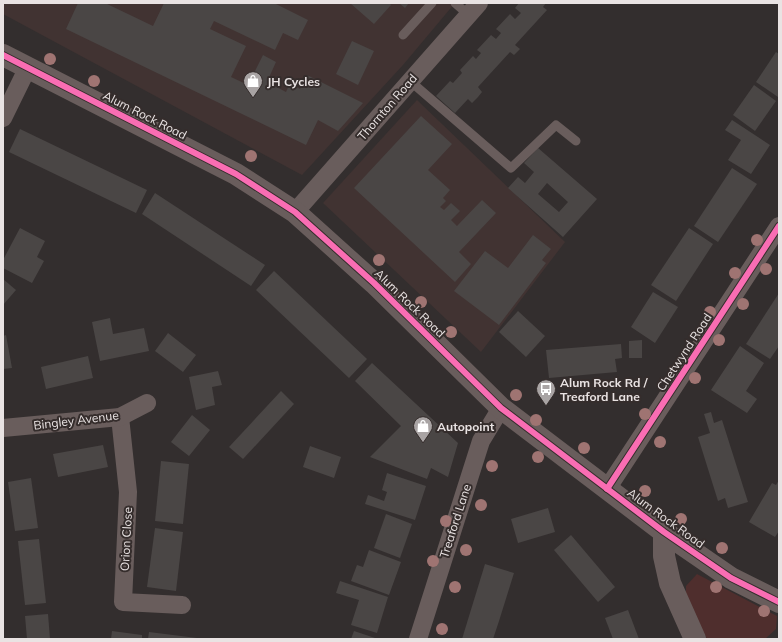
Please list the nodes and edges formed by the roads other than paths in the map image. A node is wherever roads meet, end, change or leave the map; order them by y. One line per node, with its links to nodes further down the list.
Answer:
1 (432, 3): 4 (lane)
2 (455, 3): 3 (lane)
3 (474, 9): 7 (street, Thornton Road)
4 (402, 35)
5 (3, 55): 6 (street, Alum Rock Road)
6 (28, 67): 8 (street); 10 (street, Alum Rock Road)
7 (410, 81): 9 (lane); 10 (street, Thornton Road)
8 (3, 118)
9 (576, 141)
10 (295, 212): 13 (street, Alum Rock Road)
11 (779, 226): 16 (street, Chetwynd Road)
12 (147, 403): 14 (street, Bingley Avenue)
13 (501, 408): 16 (street, Alum Rock Road); 20 (street, Treaford Lane)
14 (120, 417): 15 (street, Bingley Avenue); 19 (street, Orion Close)
15 (3, 428)
16 (607, 489): 17 (street, Alum Rock Road)
17 (664, 532): 18 (street, Alum Rock Road); 21 (street)
18 (779, 602)
19 (182, 604)
20 (418, 639)
21 (695, 639)

